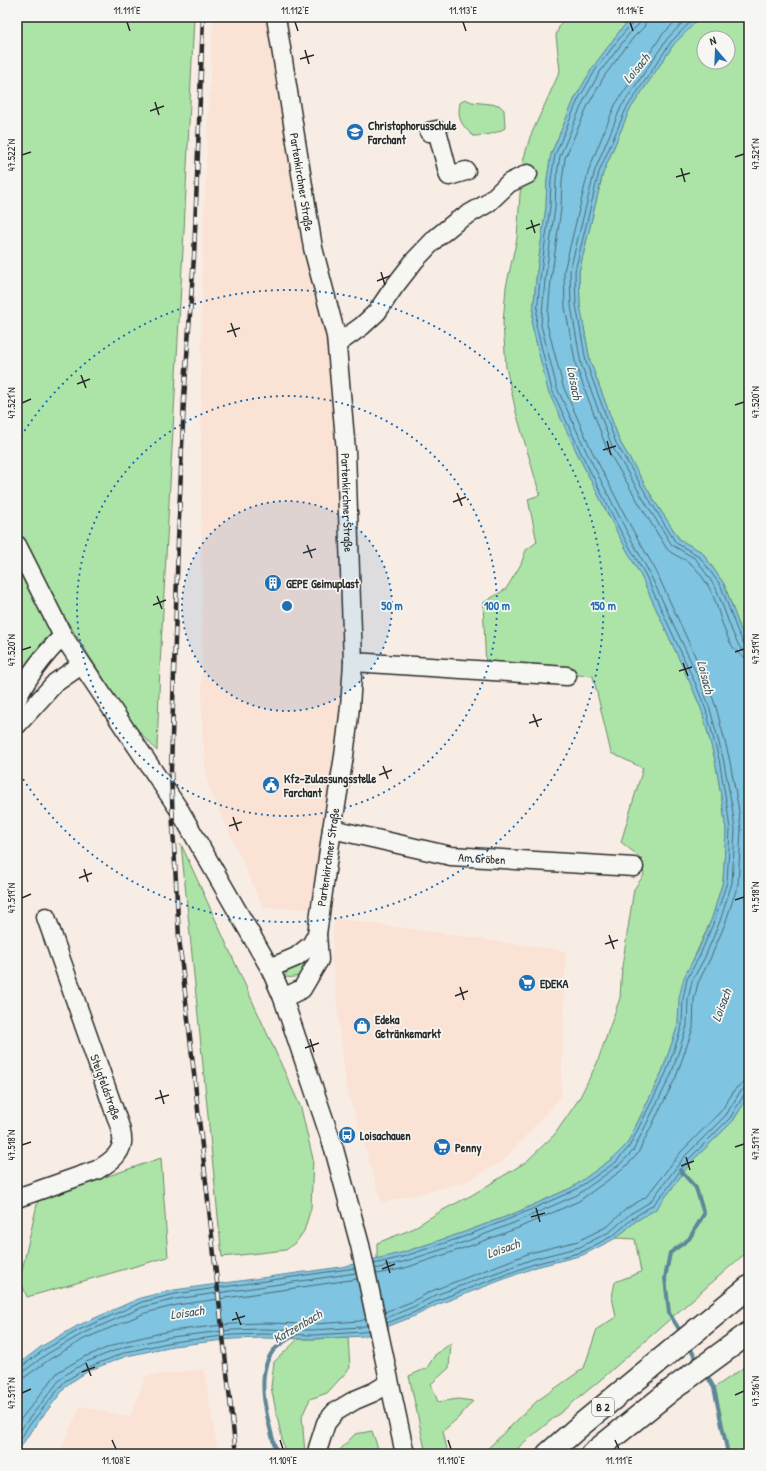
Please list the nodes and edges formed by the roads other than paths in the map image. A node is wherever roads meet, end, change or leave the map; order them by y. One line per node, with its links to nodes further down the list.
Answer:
1 (276, 17): 5 (street, Partenkirchner Straße)
2 (429, 132): 3 (street)
3 (466, 171)
4 (528, 174): 5 (street)
5 (337, 344): 8 (street, Partenkirchner Straße)
6 (17, 546): 7 (street)
7 (63, 636): 9 (street); 11 (street)
8 (353, 662): 10 (street); 13 (street, Partenkirchner Straße)
9 (82, 665): 12 (street); 17 (street)
10 (567, 676)
11 (17, 700)
12 (17, 724)
13 (332, 829): 14 (street, Am Gröben); 16 (street, Partenkirchner Straße)
14 (634, 867)
15 (46, 917): 19 (street, Steigfeldstraße)
16 (317, 934): 17 (street, Partenkirchner Straße); 18 (street, Partenkirchner Straße)
17 (270, 968): 18 (street)
18 (283, 998): 22 (street)
19 (17, 1198)
20 (749, 1287): 25 (highway, B 2)
21 (749, 1333): 26 (highway, B 2)
22 (389, 1383): 23 (street); 24 (street)
23 (318, 1454)
24 (405, 1454)
25 (548, 1454)
26 (592, 1454)

